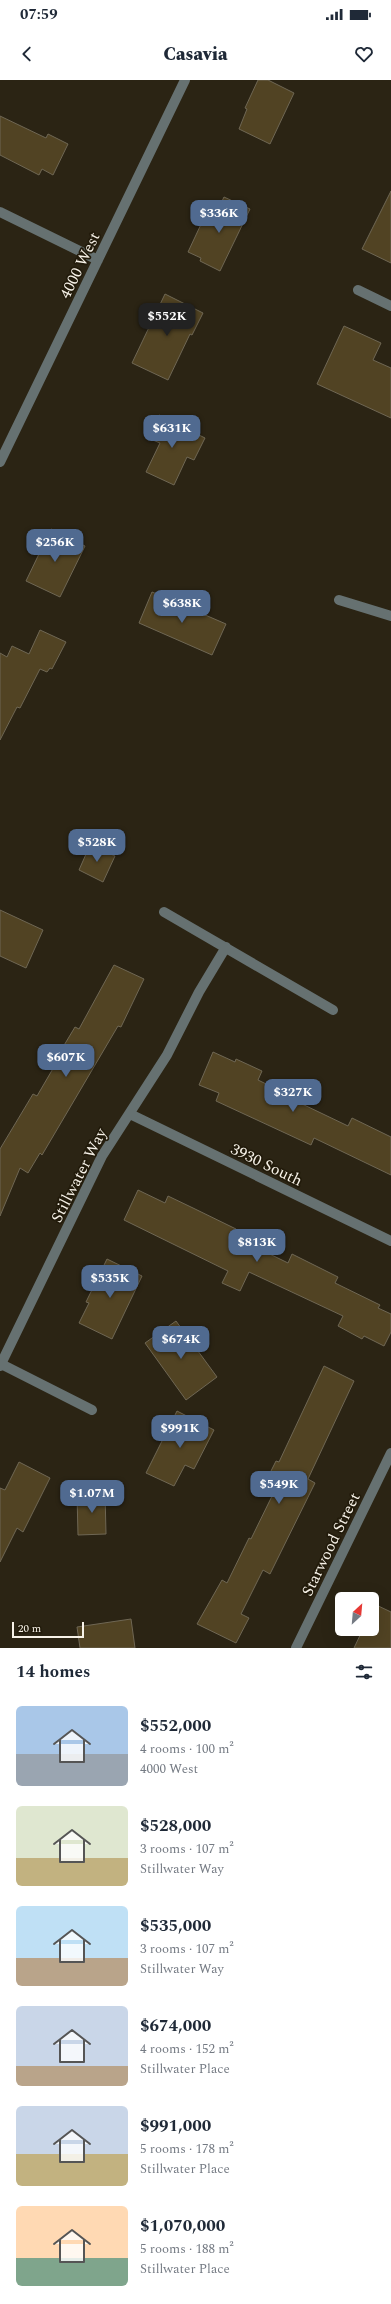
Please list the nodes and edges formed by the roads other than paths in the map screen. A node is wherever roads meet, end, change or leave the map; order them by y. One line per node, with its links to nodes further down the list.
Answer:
1 (185, 80): 3 (street, 4000 West)
2 (0, 212): 3 (street)
3 (98, 260): 6 (street, 4000 West)
4 (358, 290): 5 (street)
5 (391, 306)
6 (0, 462)
7 (339, 600): 8 (street)
8 (391, 616)
9 (164, 912): 10 (street)
10 (226, 947): 11 (street); 12 (street, Stillwater Way)
11 (333, 1010)
12 (130, 1114): 13 (street, 3930 South); 14 (street, Stillwater Way)
13 (391, 1241)
14 (0, 1365): 15 (street)
15 (92, 1410)
16 (391, 1452): 17 (street, Starwood Street)
17 (296, 1648)

